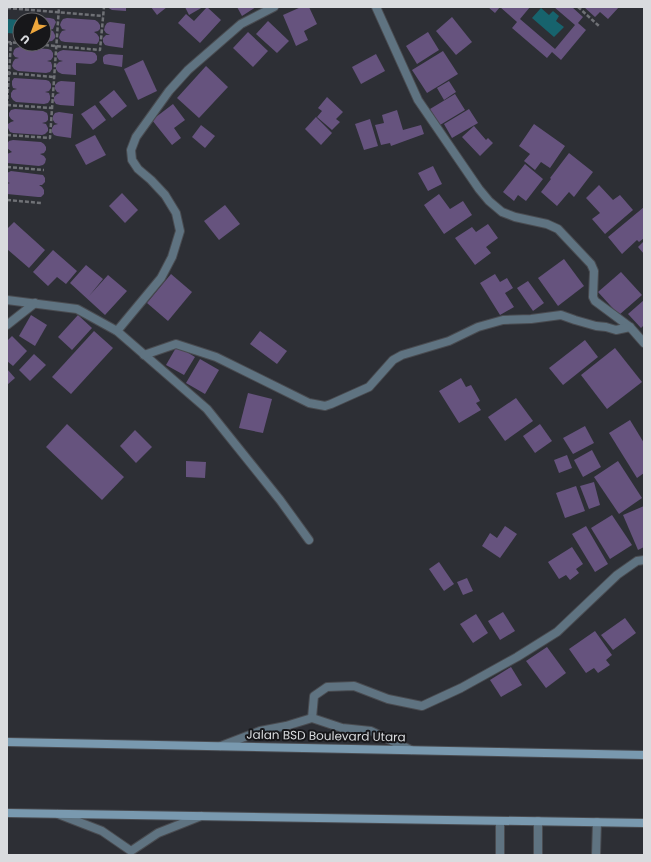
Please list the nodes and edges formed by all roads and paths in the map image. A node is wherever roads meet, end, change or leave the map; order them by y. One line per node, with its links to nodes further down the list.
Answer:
1 (59, 7): 8 (path)
2 (104, 7): 9 (path)
3 (274, 7): 28 (street)
4 (376, 7): 27 (street)
5 (578, 7): 10 (path)
6 (7, 8): 7 (path)
7 (14, 8): 8 (path)
8 (59, 12): 9 (path); 14 (path)
9 (103, 16): 14 (path)
10 (599, 26)
11 (7, 42): 12 (path)
12 (11, 42): 15 (path)
13 (52, 46): 14 (path)
14 (57, 46): 16 (path)
15 (8, 73): 16 (path); 17 (path)
16 (54, 77): 18 (path)
17 (7, 105): 18 (path)
18 (52, 108): 19 (path)
19 (7, 135)
20 (7, 167): 21 (path)
21 (44, 170)
22 (7, 200): 23 (path)
23 (41, 202)
24 (7, 300): 25 (street)
25 (35, 303): 26 (street); 28 (street)
26 (7, 325)
27 (630, 327): 29 (street); 30 (street)
28 (117, 331): 30 (street)
29 (644, 343)
30 (144, 355): 31 (street)
31 (310, 540)
32 (644, 560): 33 (street)
33 (312, 718): 35 (street); 36 (street)
34 (7, 742): 35 (main road, Jalan BSD Boulevard Utara)
35 (221, 746): 36 (main road, Jalan BSD Boulevard Utara)
36 (411, 750): 37 (main road, Jalan BSD Boulevard Utara)
37 (644, 755)
38 (7, 813): 39 (main road)
39 (58, 814): 40 (main road); 45 (street)
40 (202, 816): 41 (main road); 45 (street)
41 (500, 820): 42 (main road); 46 (street)
42 (538, 821): 43 (main road); 47 (street)
43 (597, 822): 44 (main road); 48 (street)
44 (644, 823)
45 (131, 853)
46 (500, 855)
47 (538, 855)
48 (596, 855)

